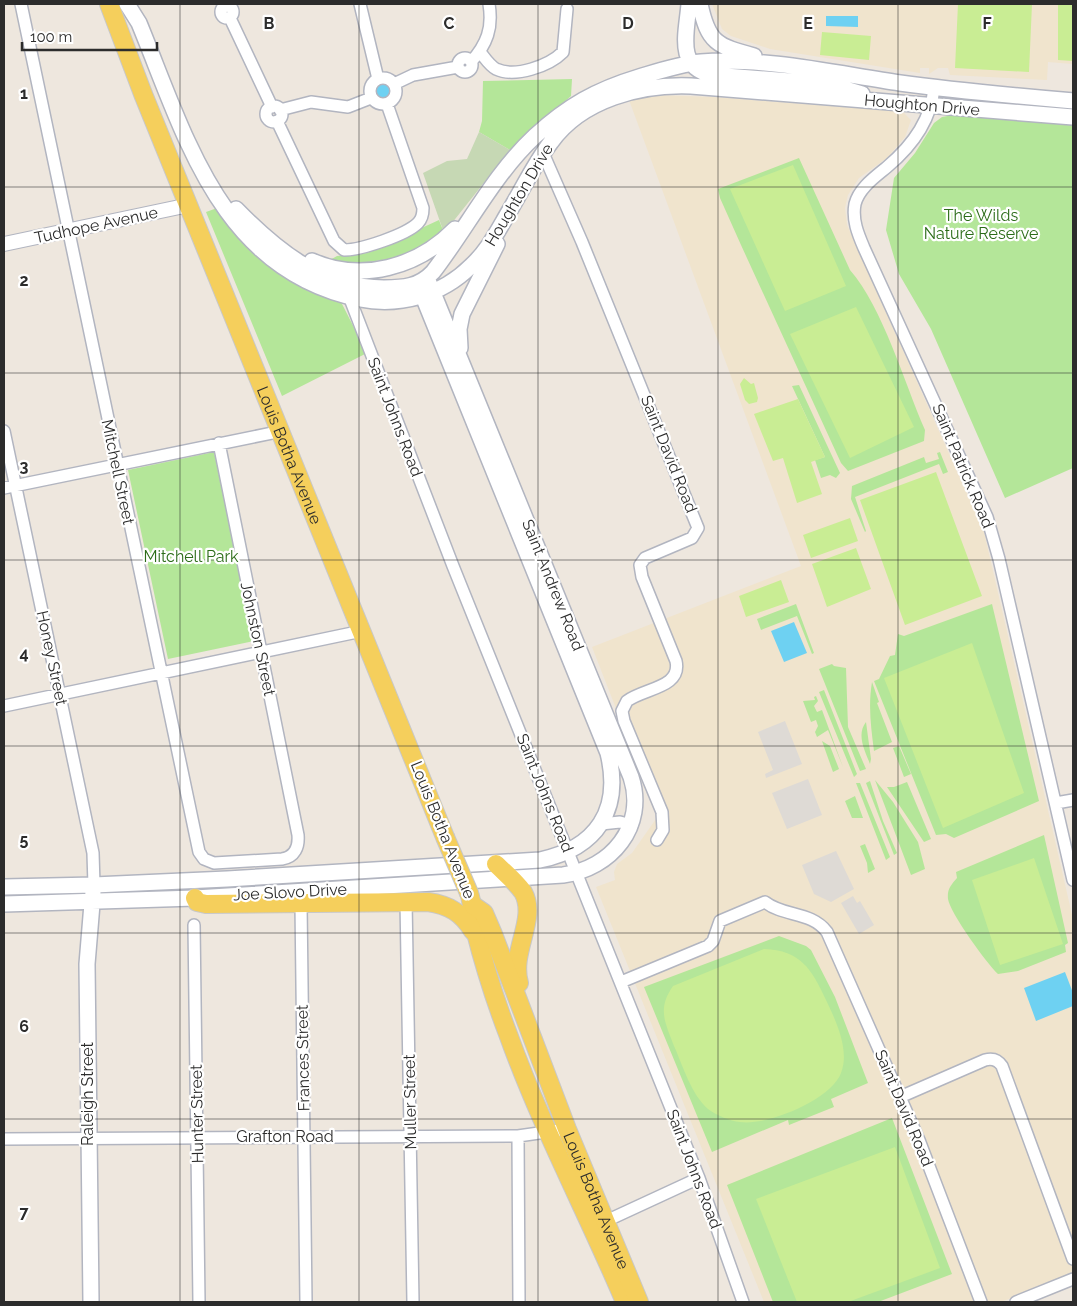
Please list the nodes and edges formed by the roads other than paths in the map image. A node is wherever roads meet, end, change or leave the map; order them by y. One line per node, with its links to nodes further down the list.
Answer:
1 (21, 4): 31 (street, Mitchell Street)
2 (109, 4): 30 (main road, Louis Botha Avenue)
3 (127, 4): 35 (main road, Houghton Drive)
4 (136, 4): 32 (main road, Houghton Drive)
5 (360, 4): 15 (street)
6 (489, 4): 12 (street)
7 (689, 4): 13 (main road)
8 (695, 4): 13 (main road)
9 (700, 4): 14 (main road)
10 (567, 9): 12 (street)
11 (230, 18): 24 (street)
12 (480, 52): 16 (street)
13 (688, 57): 14 (main road, Houghton Drive); 18 (main road); 21 (main road); 27 (main road, Houghton Drive)
14 (796, 68): 17 (main road, Houghton Drive)
15 (378, 79): 16 (street); 19 (street)
16 (394, 84): 22 (street)
17 (934, 88): 20 (main road, Houghton Drive); 23 (street, Saint Patrick Road)
18 (616, 97): 21 (main road, Houghton Drive); 26 (main road, Houghton Drive)
19 (371, 98): 22 (street); 24 (street)
20 (1073, 101)
21 (893, 103): 23 (main road, Houghton Drive)
22 (387, 104): 24 (street)
23 (933, 106): 25 (main road, Houghton Drive); 48 (street, Saint Patrick Road)
24 (276, 108)
25 (1073, 117)
26 (543, 153): 27 (main road); 28 (main road, Houghton Drive); 52 (street, Saint David Road)
27 (518, 156): 29 (main road, Houghton Drive)
28 (531, 175): 34 (main road, Houghton Drive); 36 (main road)
29 (500, 178): 32 (main road); 34 (main road, Houghton Drive)
30 (188, 205): 31 (street, Tudhope Avenue); 38 (main road, Louis Botha Avenue)
31 (68, 231): 33 (street, Tudhope Avenue); 40 (street, Mitchell Street)
32 (262, 235): 35 (main road, Houghton Drive)
33 (4, 244)
34 (425, 288): 35 (main road, Houghton Drive); 36 (main road, Saint Andrew Road); 49 (main road, Saint Andrew Road)
35 (347, 290): 53 (street, Saint Johns Road)
36 (467, 373): 50 (main road, Saint Andrew Road)
37 (4, 430): 41 (street, Honey Street)
38 (282, 431): 39 (street); 42 (main road, Louis Botha Avenue)
39 (218, 443): 40 (street); 43 (street, Johnston Street)
40 (117, 464): 41 (street); 44 (street, Mitchell Street)
41 (9, 487): 45 (street, Honey Street)
42 (362, 631): 43 (street); 61 (main road, Louis Botha Avenue, bridge)
43 (260, 651): 44 (street); 51 (street, Johnston Street)
44 (160, 673): 45 (street); 51 (street, Mitchell Street)
45 (60, 694): 46 (street); 59 (street, Honey Street)
46 (4, 706)
47 (1073, 800): 48 (street)
48 (1056, 804): 57 (street, Saint Patrick Road)
49 (601, 824): 50 (street); 53 (main road, Saint Andrew Road)
50 (632, 825): 55 (main road, Saint Andrew Road)
51 (298, 835)
52 (657, 840)
53 (569, 851): 54 (main road, Joe Slovo Drive); 55 (street, Saint Johns Road)
54 (496, 864): 56 (main road); 59 (main road, Joe Slovo Drive)
55 (576, 873): 56 (main road, Joe Slovo Drive); 68 (street, Saint Johns Road)
56 (511, 879): 60 (main road, Joe Slovo Drive); 69 (main road)
57 (1073, 880)
58 (4, 886): 59 (main road, Joe Slovo Drive)
59 (94, 886): 62 (main road, Raleigh Street)
60 (195, 898): 62 (main road, Joe Slovo Drive); 65 (main road)
61 (471, 900): 67 (main road, Louis Botha Avenue); 69 (main road, Louis Botha Avenue)
62 (92, 901): 64 (main road, Joe Slovo Drive); 77 (main road, Raleigh Street)
63 (406, 901): 65 (main road); 67 (main road); 76 (street, Muller Street)
64 (4, 904)
65 (301, 904): 74 (street, Frances Street)
66 (194, 925): 73 (street, Hunter Street)
67 (477, 938): 72 (main road, Louis Botha Avenue)
68 (621, 982): 70 (street, Saint David Road); 79 (street, Saint Johns Road)
69 (540, 1055): 71 (main road, Louis Botha Avenue)
70 (900, 1097): 81 (street); 91 (street, Saint David Road)
71 (567, 1130): 72 (street, Grafton Road); 80 (main road, Louis Botha Avenue)
72 (549, 1133): 75 (street, Grafton Road); 88 (main road, Louis Botha Avenue)
73 (198, 1136): 74 (street, Grafton Road); 77 (street, Grafton Road); 84 (street, Hunter Street)
74 (304, 1136): 76 (street, Grafton Road); 85 (street, Frances Street)
75 (518, 1136): 76 (street, Grafton Road); 87 (street)
76 (411, 1137): 86 (street, Muller Street)
77 (87, 1138): 78 (street, Grafton Road); 83 (main road, Raleigh Street)
78 (4, 1140)
79 (699, 1178): 80 (street); 90 (street, Saint Johns Road)
80 (606, 1222): 89 (main road, Louis Botha Avenue)
81 (1073, 1259)
82 (1073, 1279): 92 (street)
83 (91, 1302)
84 (199, 1302)
85 (306, 1302)
86 (413, 1302)
87 (519, 1302)
88 (625, 1302)
89 (639, 1302)
90 (743, 1302)
91 (981, 1302)
92 (1016, 1302)

